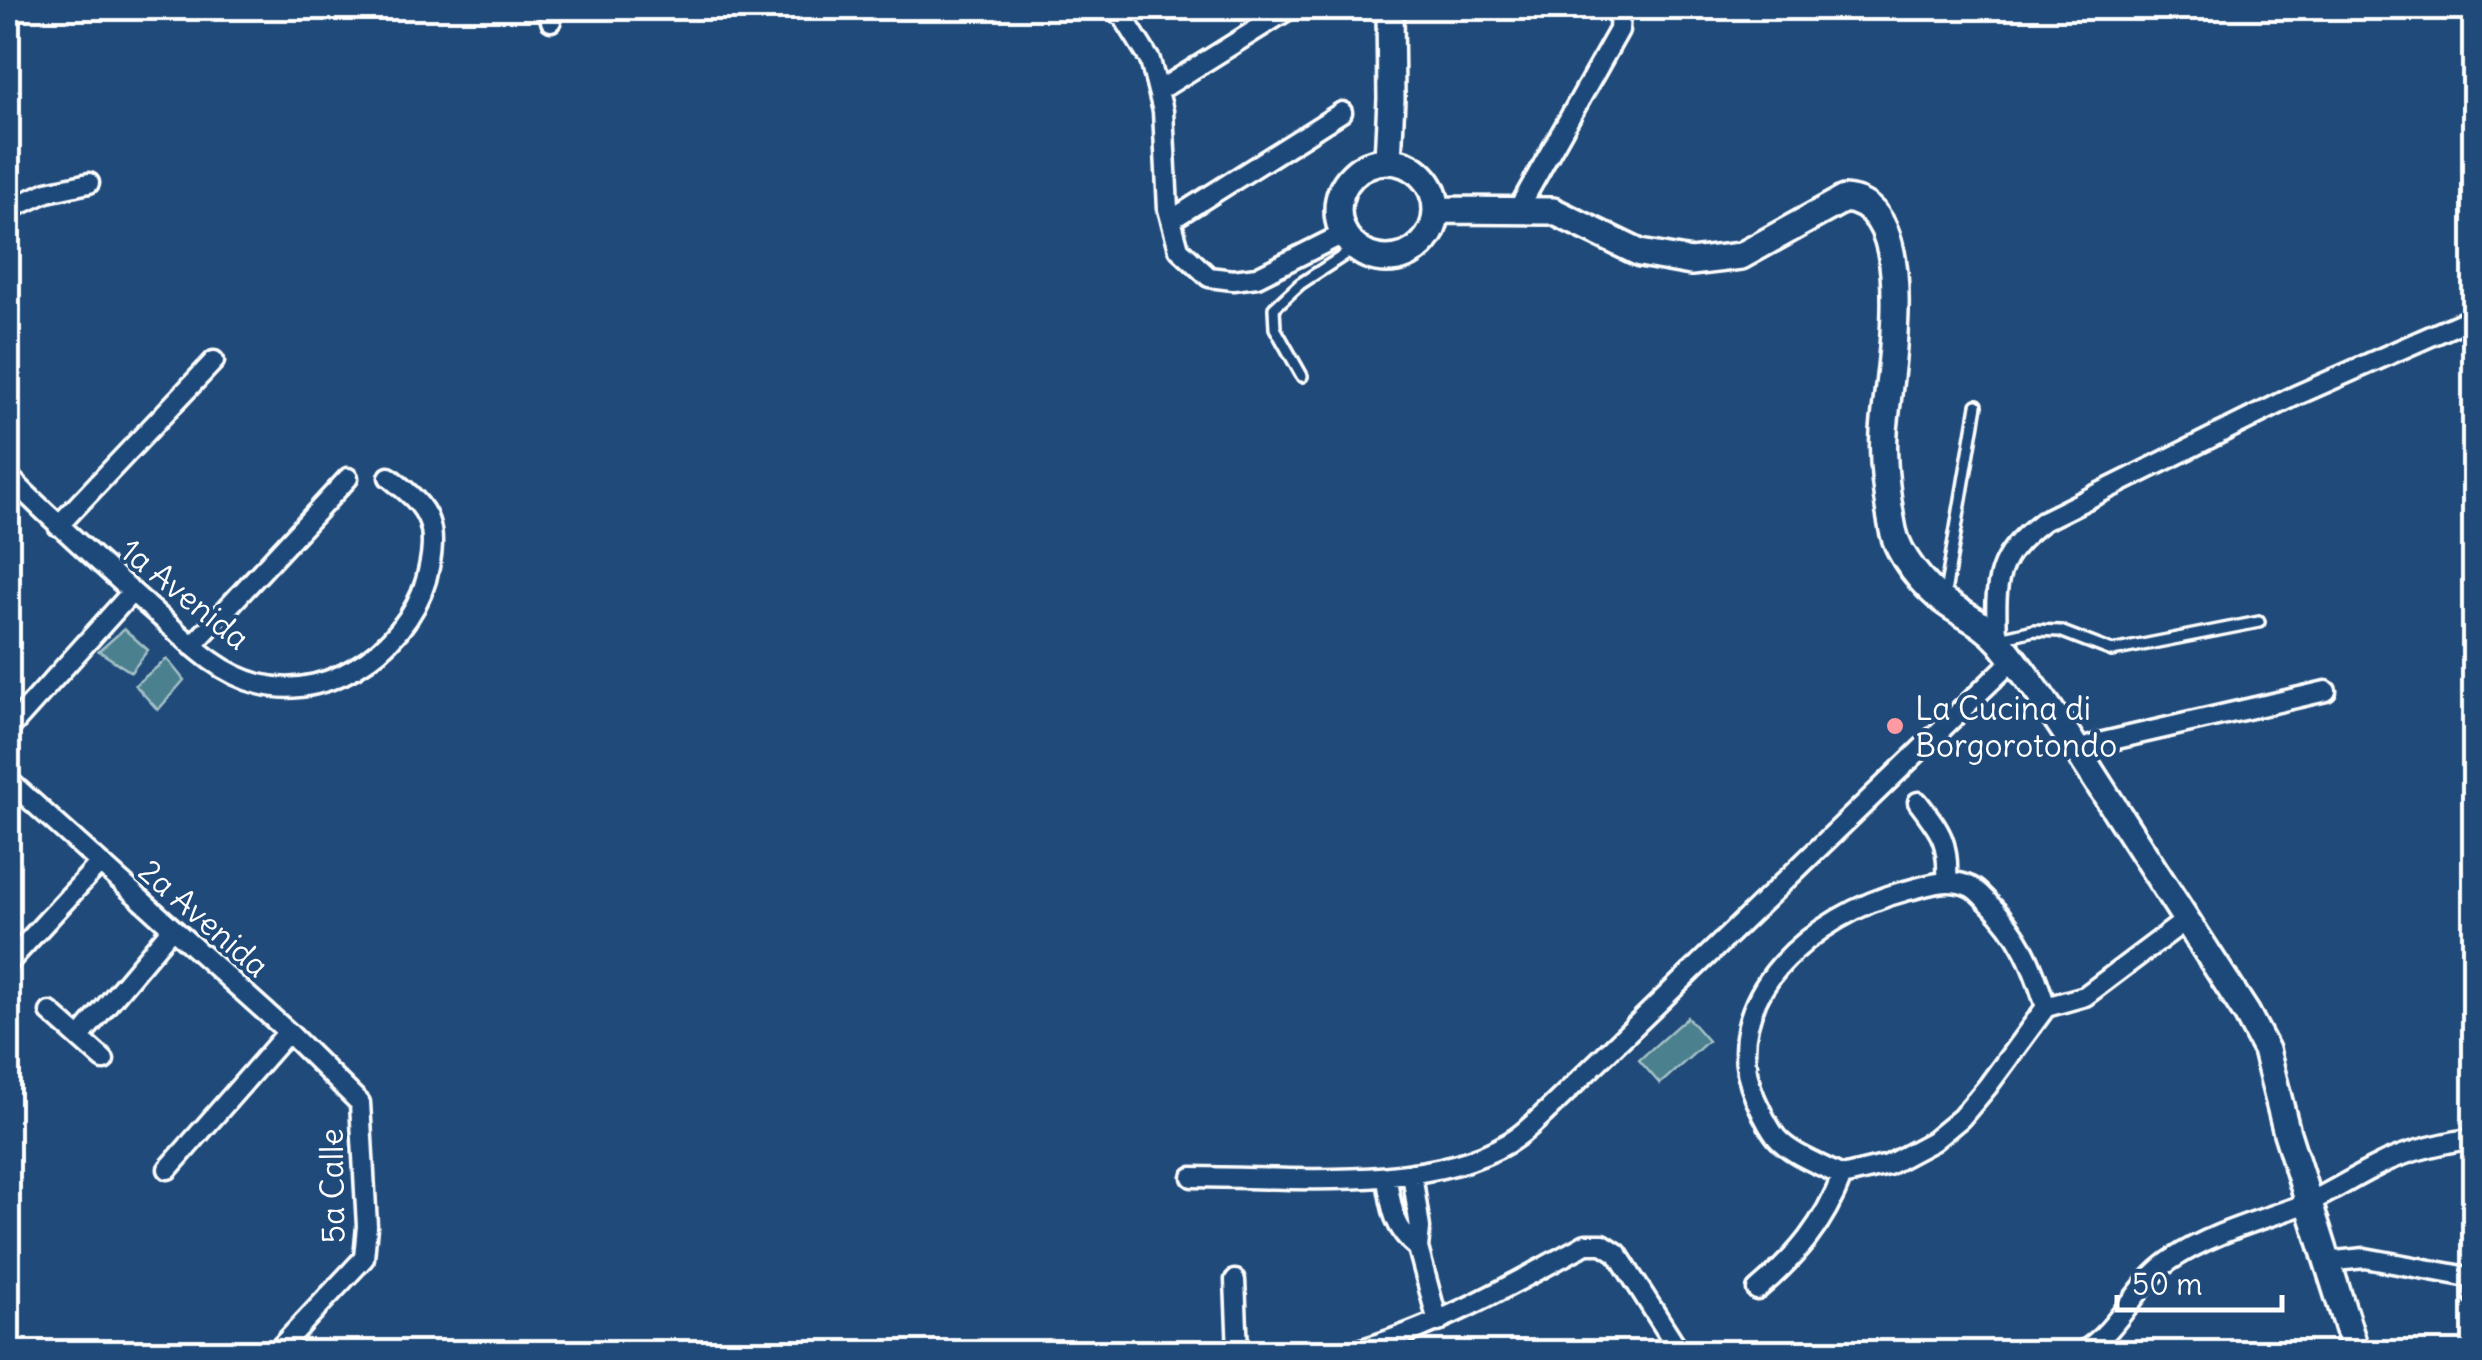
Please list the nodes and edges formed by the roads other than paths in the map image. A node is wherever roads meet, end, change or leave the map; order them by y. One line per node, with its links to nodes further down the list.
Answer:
1 (1112, 8): 5 (street)
2 (1291, 8): 5 (street)
3 (1390, 8): 7 (street)
4 (1620, 8): 11 (street)
5 (1158, 91): 12 (street)
6 (1342, 112): 12 (street)
7 (1388, 160): 10 (street); 13 (street)
8 (88, 183): 9 (street)
9 (8, 210)
10 (1437, 210): 11 (street); 13 (street)
11 (1517, 211): 23 (street)
12 (1172, 220): 13 (street)
13 (1349, 241): 16 (lane)
14 (2474, 317): 26 (street)
15 (214, 361): 21 (street)
16 (1302, 376)
17 (1978, 405): 23 (lane)
18 (8, 476): 21 (street, 1a Avenida)
19 (390, 477): 25 (street, 1a Avenida)
20 (348, 478): 25 (street)
21 (58, 526): 22 (street, 1a Avenida)
22 (132, 592): 25 (street, 1a Avenida); 28 (street)
23 (1944, 602): 26 (street)
24 (2259, 622): 26 (lane)
25 (192, 646)
26 (2005, 650): 29 (street); 45 (street)
27 (2326, 691): 29 (street)
28 (8, 730)
29 (2078, 751): 34 (street)
30 (8, 780): 32 (street, 2a Avenida)
31 (1918, 802): 33 (street)
32 (98, 864): 35 (street, 2a Avenida); 36 (street)
33 (1947, 880): 37 (street); 46 (street)
34 (2186, 920): 37 (street); 49 (street)
35 (172, 928): 39 (street, 2a Avenida); 40 (street)
36 (8, 964)
37 (2046, 1007): 46 (street)
38 (50, 1012): 40 (street)
39 (288, 1032): 42 (street, 2a Avenida); 44 (street)
40 (80, 1037): 41 (street)
41 (104, 1060)
42 (360, 1103): 56 (street, 5a Calle)
43 (2474, 1138): 49 (street)
44 (168, 1169)
45 (1412, 1174): 48 (street); 50 (street)
46 (1842, 1176): 54 (street)
47 (1192, 1178): 48 (street)
48 (1387, 1178): 50 (street)
49 (2308, 1202): 51 (street); 60 (street)
50 (1418, 1248): 55 (street)
51 (2325, 1262): 52 (street); 61 (street)
52 (2474, 1278)
53 (1235, 1280): 57 (street)
54 (1758, 1290)
55 (1438, 1322): 58 (street); 59 (street)
56 (276, 1352)
57 (1238, 1352)
58 (1352, 1352)
59 (1680, 1352)
60 (2082, 1352)
61 (2356, 1352)

